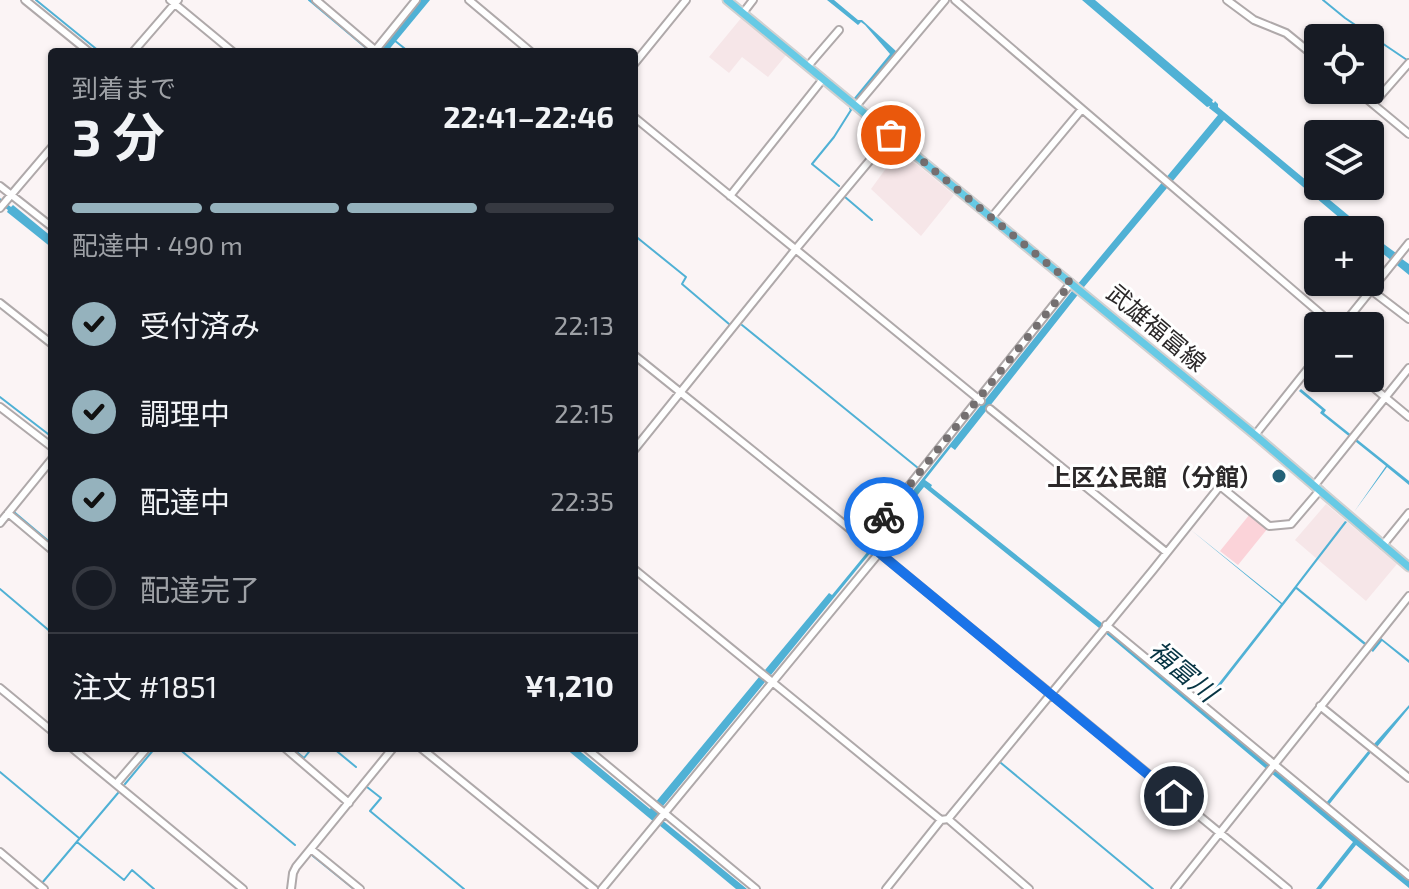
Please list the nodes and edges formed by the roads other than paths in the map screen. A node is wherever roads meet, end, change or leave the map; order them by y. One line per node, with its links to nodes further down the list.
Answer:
1 (25, 0): 14 (street)
2 (316, 0): 17 (street)
3 (416, 0): 18 (street)
4 (469, 0): 19 (street)
5 (686, 0): 21 (street)
6 (727, 0): 12 (main road, 武雄福富線)
7 (753, 0): 12 (street)
8 (945, 0): 27 (street)
9 (955, 0): 28 (street)
10 (1227, 0): 20 (street)
11 (174, 1): 15 (street); 16 (street)
12 (743, 13): 23 (main road, 武雄福富線)
13 (839, 30): 23 (street)
14 (84, 48)
15 (136, 48)
16 (228, 48)
17 (371, 48)
18 (376, 48)
19 (526, 48)
20 (1304, 48)
21 (638, 59)
22 (1409, 63): 25 (street)
23 (808, 66): 24 (main road, 武雄福富線)
24 (823, 79): 27 (main road, 武雄福富線); 34 (street)
25 (1384, 91)
26 (1373, 104): 30 (street)
27 (856, 106): 31 (main road, 武雄福富線)
28 (1082, 109): 37 (street); 46 (street)
29 (638, 120): 34 (street)
30 (1409, 134)
31 (891, 135): 37 (main road, 武雄福富線); 40 (street)
32 (48, 152): 35 (street)
33 (0, 186): 35 (street)
34 (730, 196): 40 (street)
35 (9, 198): 36 (street); 38 (street)
36 (0, 208)
37 (992, 217): 42 (main road, 武雄福富線)
38 (48, 224)
39 (1409, 243): 41 (street)
40 (795, 250): 53 (street); 56 (street)
41 (1384, 274)
42 (1073, 284): 56 (street); 60 (main road, 武雄福富線)
43 (1366, 296): 47 (street)
44 (1379, 296): 48 (street)
45 (0, 303): 49 (street)
46 (1319, 312)
47 (1353, 312)
48 (1409, 319)
49 (48, 341)
50 (638, 358): 53 (street)
51 (1409, 368): 55 (street)
52 (1304, 374): 60 (street)
53 (680, 392): 62 (street); 70 (street)
54 (1379, 392): 55 (street)
55 (1385, 397): 59 (street); 64 (street)
56 (980, 400): 70 (street)
57 (0, 407): 61 (street)
58 (990, 409): 71 (street)
59 (1409, 417)
60 (1255, 435): 64 (main road, 武雄福富線)
61 (48, 444)
62 (638, 445)
63 (48, 464): 65 (street)
64 (1317, 488): 68 (main road, 武雄福富線); 71 (street)
65 (8, 513): 67 (street); 69 (street)
66 (1409, 513): 68 (street)
67 (0, 523)
68 (1383, 545): 72 (main road, 武雄福富線)
69 (48, 547)
70 (872, 547): 76 (street); 78 (street)
71 (1166, 552): 75 (street)
72 (1409, 567)
73 (638, 572): 76 (street)
74 (1409, 596): 79 (street)
75 (1106, 625): 78 (street); 87 (street)
76 (768, 678): 91 (street); 92 (street)
77 (0, 688): 80 (street)
78 (1050, 693): 92 (street); 93 (street)
79 (1320, 706): 87 (street); 88 (street)
80 (48, 728)
81 (77, 752): 89 (street)
82 (144, 752): 89 (street)
83 (290, 752): 90 (street)
84 (390, 752): 90 (street)
85 (426, 752): 101 (street)
86 (591, 752): 91 (street)
87 (1272, 768): 93 (street); 96 (street)
88 (1409, 778)
89 (116, 784): 98 (street)
90 (349, 803): 94 (street)
91 (661, 816): 102 (street); 103 (street)
92 (944, 820): 104 (street); 105 (street)
93 (1219, 833): 106 (street); 107 (street)
94 (311, 849): 99 (street); 100 (street)
95 (0, 852): 97 (street)
96 (1409, 876)
97 (44, 889)
98 (243, 889)
99 (291, 889)
100 (360, 889)
101 (594, 889)
102 (602, 889)
103 (756, 889)
104 (886, 889)
105 (1029, 889)
106 (1175, 889)
107 (1288, 889)

